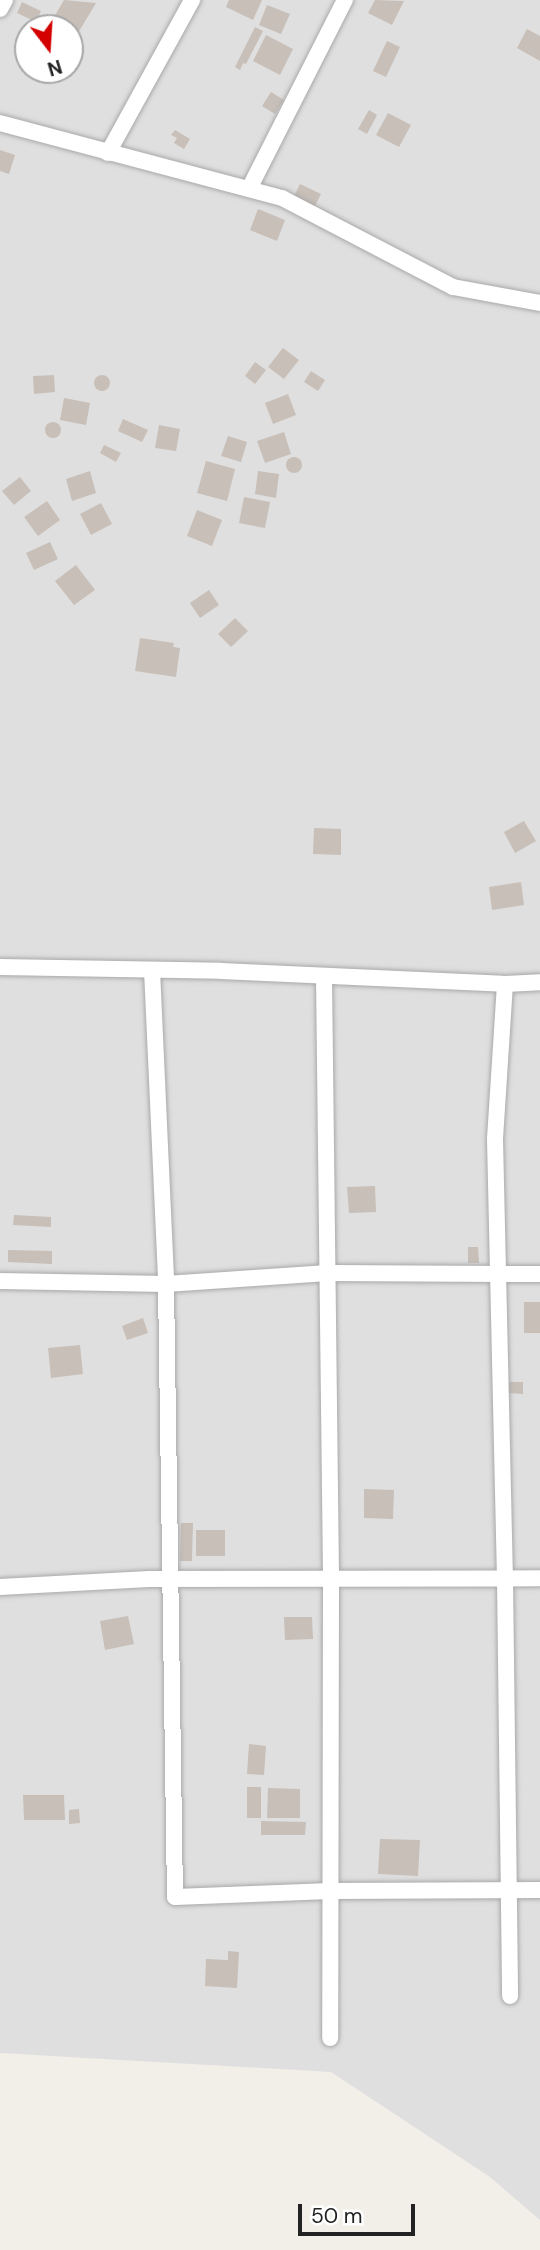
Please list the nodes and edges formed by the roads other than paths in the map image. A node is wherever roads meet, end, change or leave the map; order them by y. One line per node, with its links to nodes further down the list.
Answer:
1 (5, 0): 4 (street)
2 (192, 0): 6 (street)
3 (345, 0): 7 (street)
4 (0, 9)
5 (0, 123): 6 (street)
6 (108, 153): 7 (street)
7 (250, 187): 8 (street)
8 (540, 303)
9 (0, 967): 10 (street)
10 (152, 970): 11 (street); 18 (street)
11 (324, 977): 13 (street); 14 (street)
12 (540, 982): 13 (street)
13 (505, 984): 16 (street)
14 (328, 1273): 16 (street); 18 (street); 22 (street)
15 (540, 1274): 16 (street)
16 (498, 1275): 19 (street)
17 (0, 1281): 18 (street)
18 (166, 1284): 21 (street)
19 (505, 1578): 20 (street); 22 (street); 24 (street)
20 (540, 1578)
21 (168, 1580): 22 (street); 23 (street); 26 (street)
22 (331, 1580): 26 (street)
23 (0, 1587)
24 (509, 1890): 25 (street); 26 (street); 27 (street)
25 (540, 1890)
26 (330, 1891): 28 (street)
27 (510, 1996)
28 (330, 2038)

